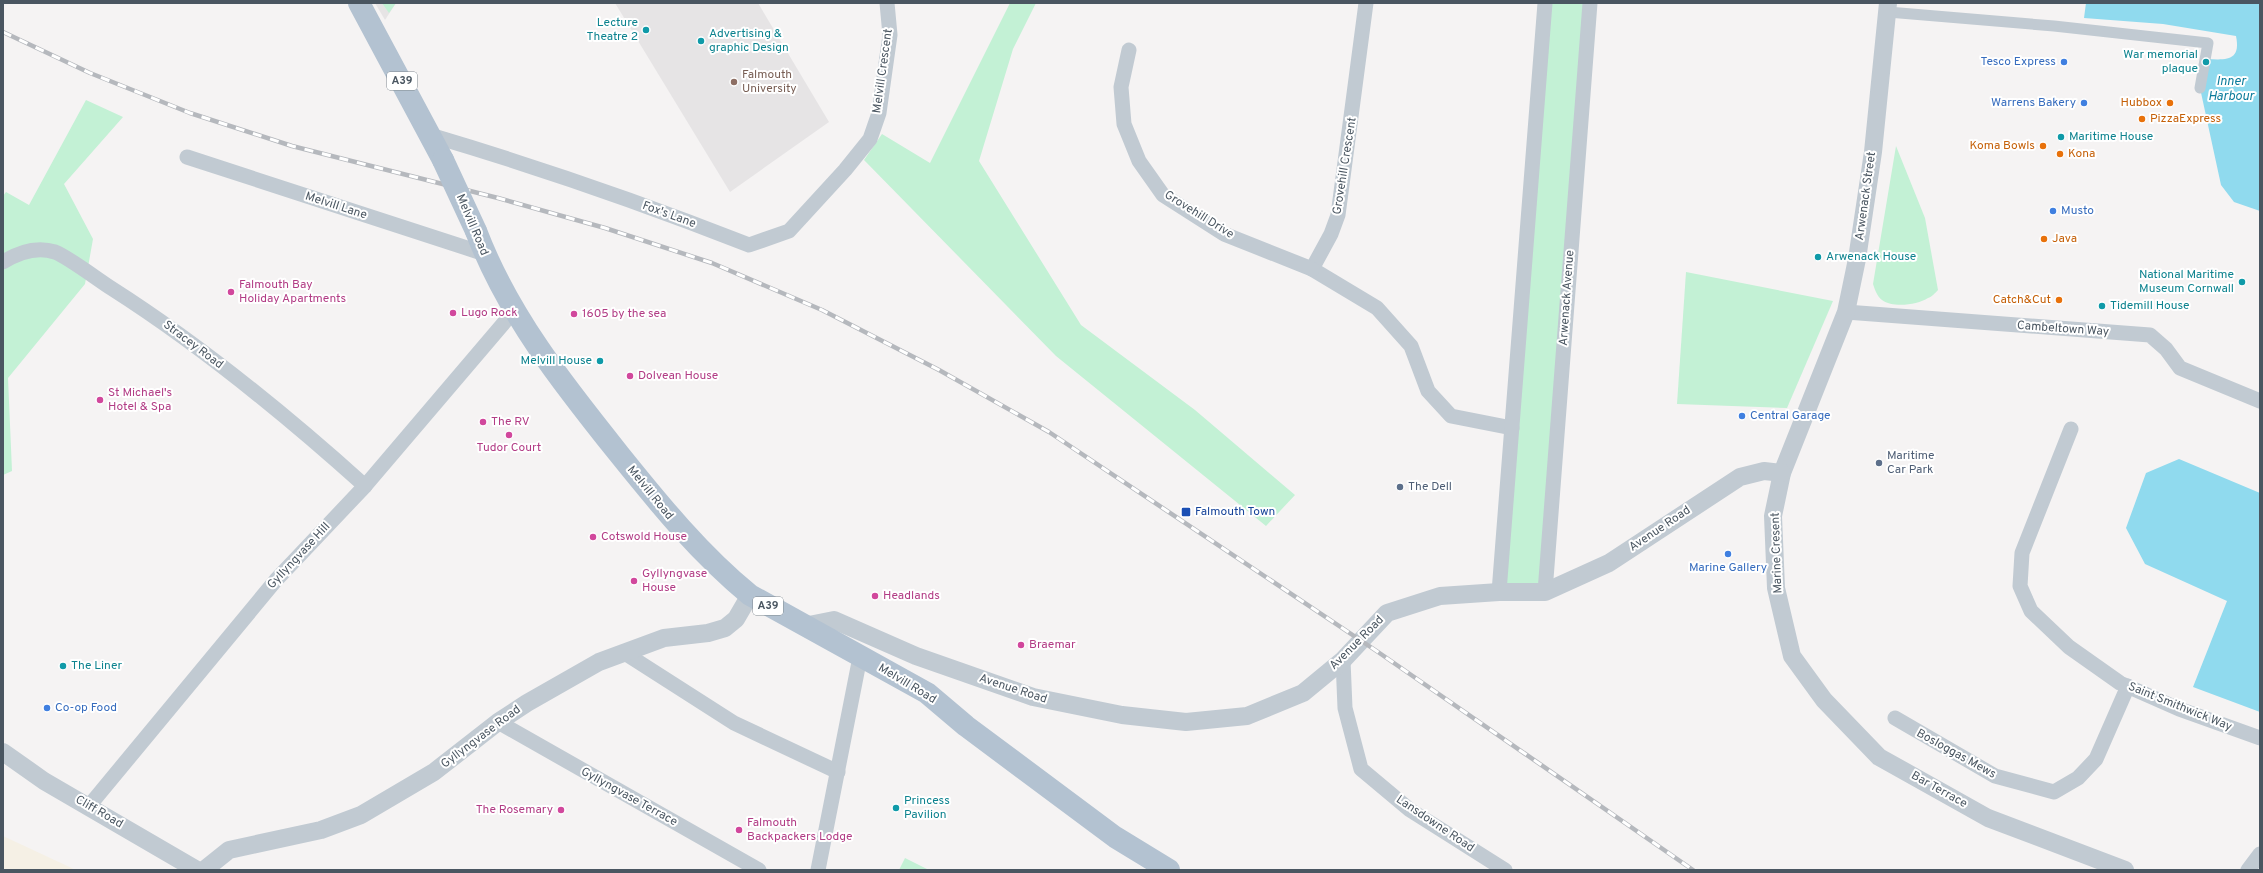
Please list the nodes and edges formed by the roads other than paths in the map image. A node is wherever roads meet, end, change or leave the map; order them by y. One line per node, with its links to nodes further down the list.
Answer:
1 (359, 3): 9 (main road, Melvill Road / A39)
2 (888, 3): 10 (street, Melvill Crescent)
3 (1366, 3): 14 (street, Grovehill Crescent)
4 (1545, 3): 18 (street)
5 (1590, 3): 23 (street, Arwenack Avenue)
6 (1888, 8): 8 (street); 16 (street, Arwenack Street)
7 (1129, 50): 14 (street, Grovehill Drive)
8 (2200, 88)
9 (430, 135): 10 (street, Fox's Lane); 12 (main road, Melvill Road / A39, bridge)
10 (870, 139)
11 (187, 157): 12 (street, Melvill Lane)
12 (485, 254): 15 (main road, Melvill Road / A39)
13 (3, 262): 21 (street, Stracey Road)
14 (1312, 269): 18 (street)
15 (514, 311): 21 (street, Gyllyngvase Hill); 24 (main road, Melvill Road / A39)
16 (1846, 312): 17 (street, Cambeltown Way); 20 (street, Arwenack Street)
17 (2260, 401)
18 (1512, 428): 22 (street)
19 (2071, 429): 30 (street, Saint Smithwick Way)
20 (1782, 472): 23 (street, Avenue Road); 27 (street, Marine Cresent)
21 (364, 486): 36 (street, Gyllyngvase Hill)
22 (1499, 592): 23 (street, Avenue Road); 29 (street, Avenue Road)
23 (1545, 592)
24 (750, 595): 25 (main road, Melvill Road / A39); 26 (street, Gyllyngvase Road)
25 (804, 626): 28 (main road, Melvill Road / A39); 29 (street, Avenue Road)
26 (623, 652): 32 (street, Gyllyngvase Road); 35 (street)
27 (1792, 656): 44 (street, Bar Terrace)
28 (860, 657): 35 (street); 42 (main road, Melvill Road / A39)
29 (1343, 660): 43 (street, Lansdowne Road)
30 (2128, 686): 31 (street, Bosloggas Mews); 33 (street, Saint Smithwick Way)
31 (1895, 718)
32 (498, 722): 39 (street, Gyllyngvase Road); 40 (street, Gyllyngvase Terrace)
33 (2260, 738)
34 (3, 752): 36 (street, Cliff Road)
35 (838, 772): 41 (street)
36 (89, 806): 38 (street, Cliff Road)
37 (2260, 854): 45 (street)
38 (197, 870)
39 (204, 870)
40 (759, 870)
41 (818, 870)
42 (1169, 870)
43 (1505, 870)
44 (2125, 870)
45 (2248, 870)

